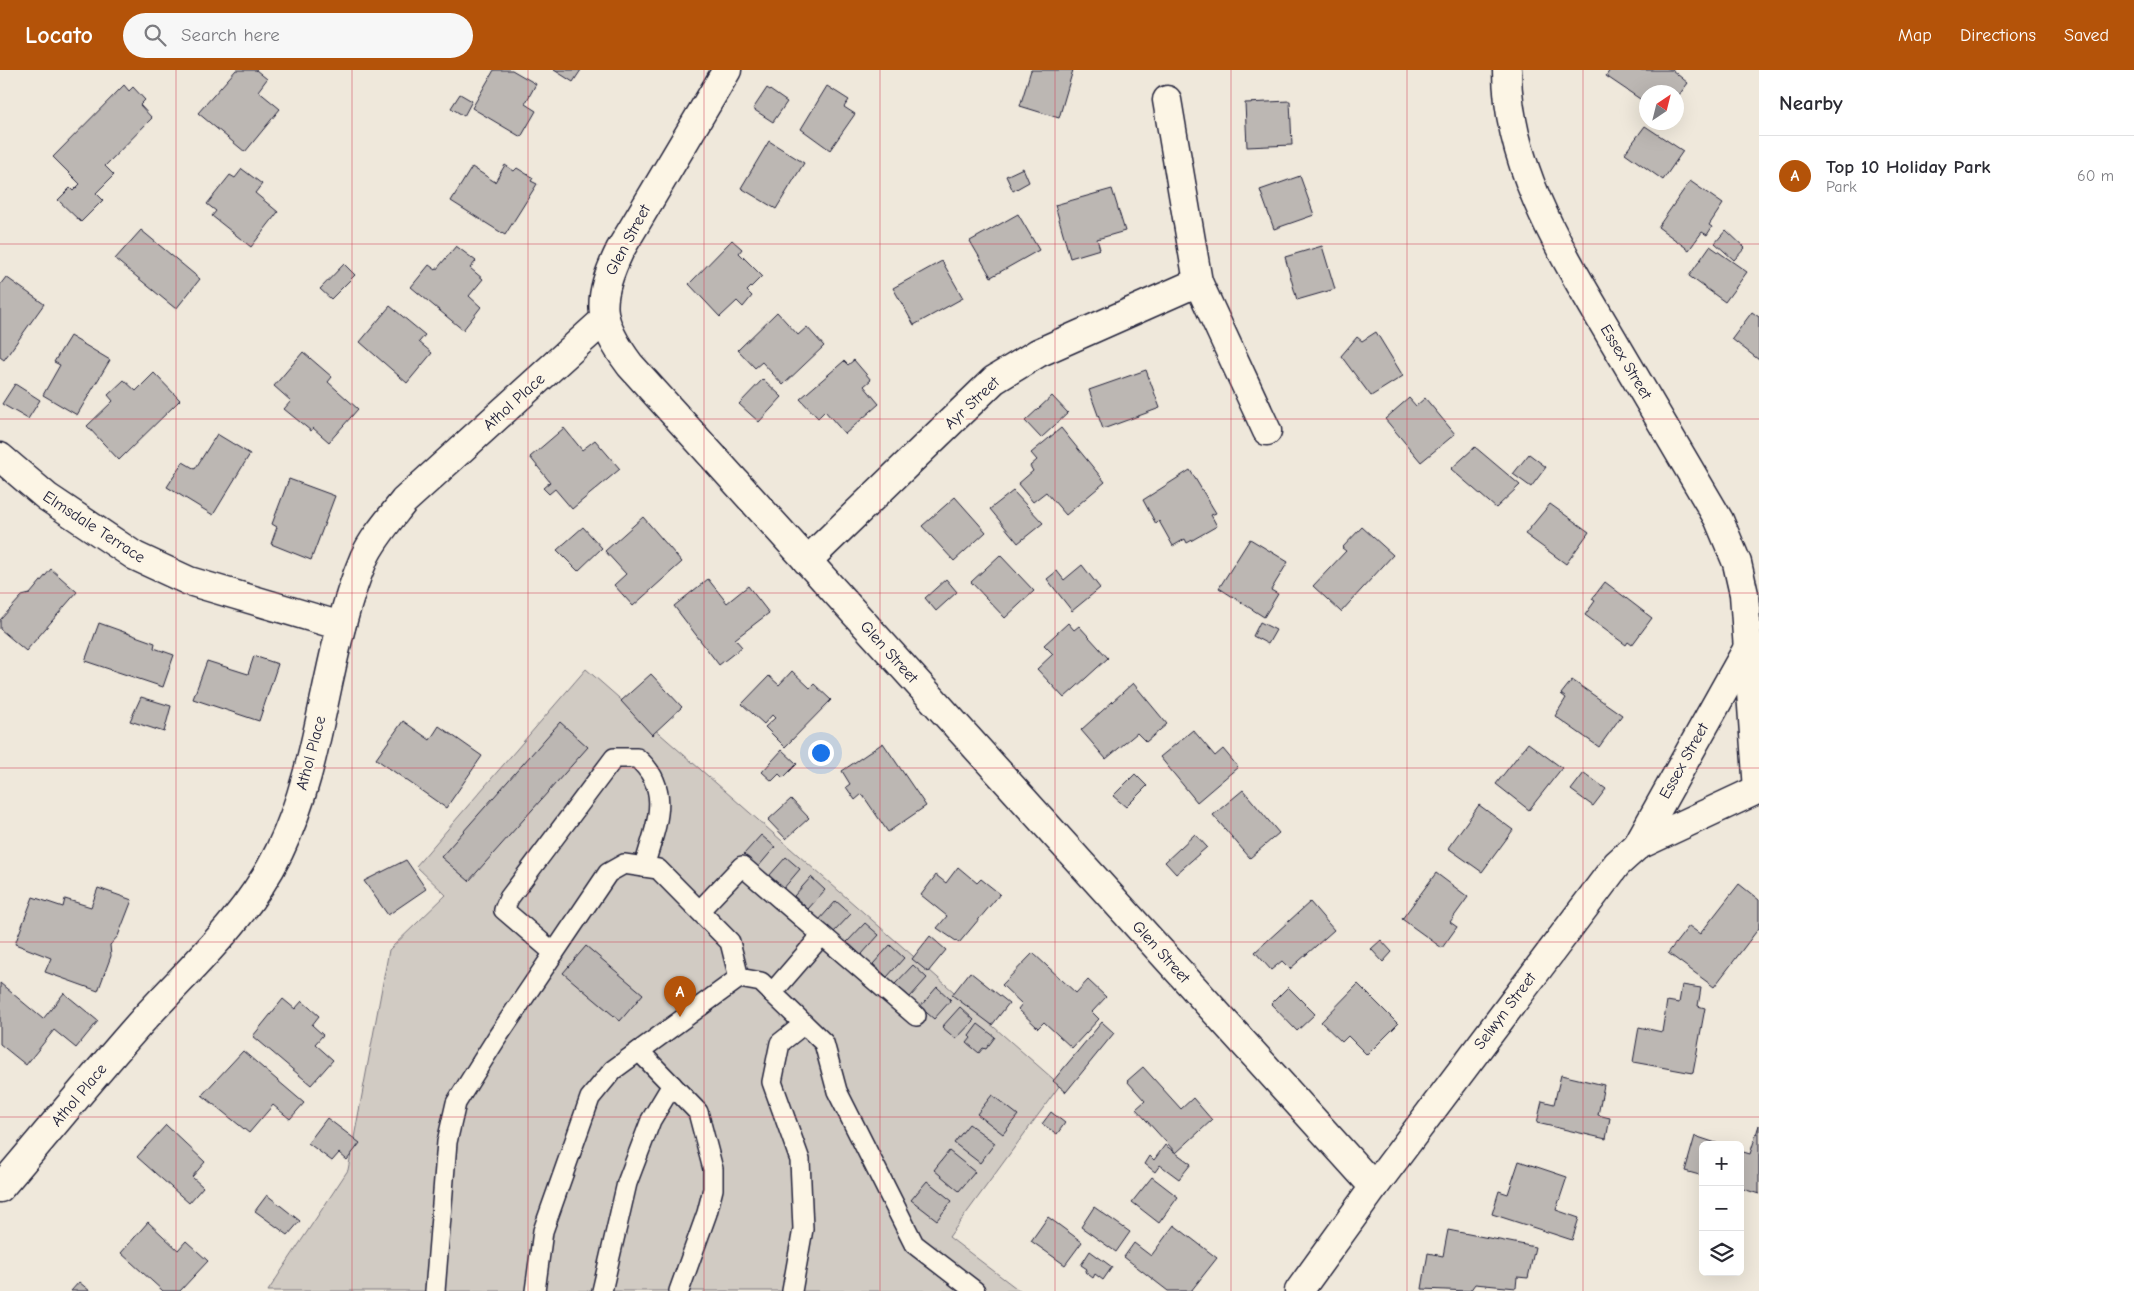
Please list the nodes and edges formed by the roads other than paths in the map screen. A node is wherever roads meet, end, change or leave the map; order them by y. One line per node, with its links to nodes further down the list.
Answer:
1 (727, 70): 5 (street, Glen Street)
2 (1507, 70): 10 (street, Essex Street)
3 (1167, 100): 4 (street)
4 (1198, 282): 6 (street); 8 (street, Ayr Street)
5 (604, 320): 8 (street, Glen Street); 9 (street, Athol Place)
6 (1268, 431)
7 (0, 457): 9 (street, Elmsdale Terrace)
8 (808, 561): 23 (street, Glen Street)
9 (341, 626): 24 (street, Athol Place)
10 (1746, 651): 11 (street, Essex Street); 12 (street, Essex Street)
11 (1758, 789): 12 (street, Selwyn Street)
12 (1637, 846): 23 (street, Selwyn Street)
13 (644, 867): 14 (lane); 16 (lane); 16 (lane)
14 (700, 910): 15 (lane); 17 (lane)
15 (822, 935): 18 (lane); 19 (lane)
16 (554, 953): 25 (lane)
17 (739, 978): 18 (lane); 21 (lane)
18 (772, 994): 20 (lane)
19 (916, 1016)
20 (804, 1024): 29 (lane); 30 (lane)
21 (639, 1051): 22 (lane); 26 (lane)
22 (672, 1085): 27 (lane); 28 (lane)
23 (1374, 1186): 31 (street, Selwyn Street)
24 (0, 1188)
25 (435, 1291)
26 (535, 1291)
27 (602, 1291)
28 (679, 1291)
29 (792, 1291)
30 (975, 1291)
31 (1299, 1291)

